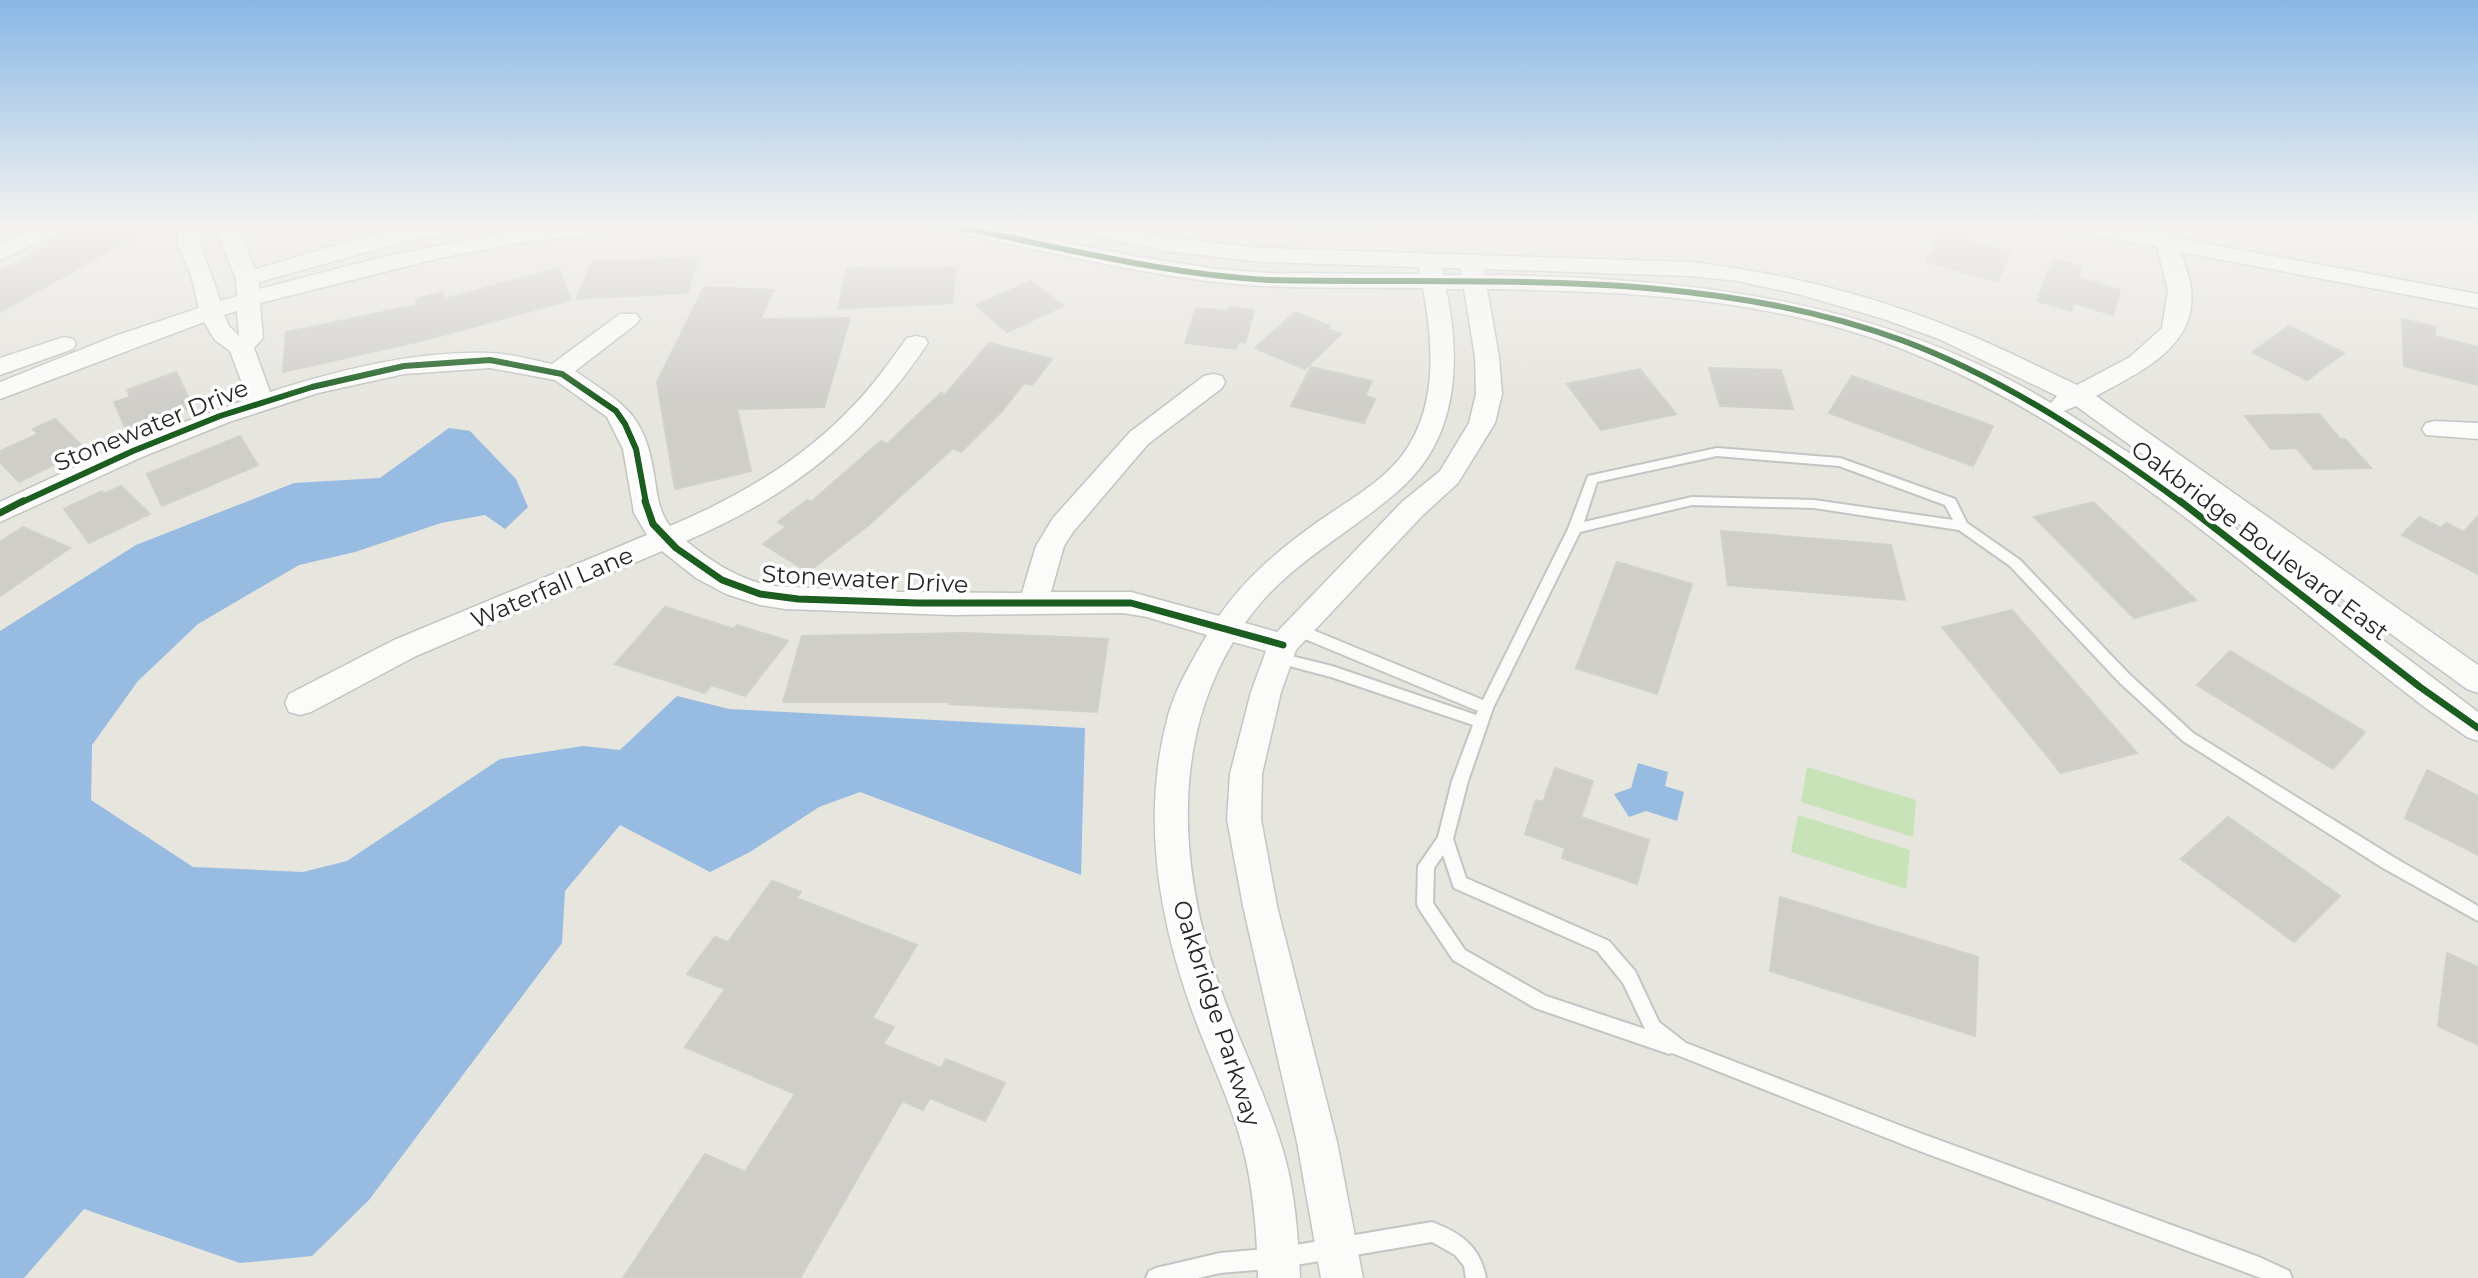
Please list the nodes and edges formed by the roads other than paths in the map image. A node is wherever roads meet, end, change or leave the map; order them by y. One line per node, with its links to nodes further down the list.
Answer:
1 (202, 284): 12 (street)
2 (245, 284): 11 (street)
3 (263, 284): 11 (street)
4 (276, 284): 11 (street)
5 (1433, 284): 31 (street, Oakbridge Parkway)
6 (1476, 284): 32 (street)
7 (1599, 284): 23 (street, Oakbridge Boulevard East)
8 (1783, 284): 21 (street, Oakbridge Boulevard East)
9 (2178, 284): 21 (street)
10 (2398, 284): 13 (street)
11 (247, 289): 12 (street); 16 (street)
12 (208, 301): 16 (street); 17 (street); 20 (street)
13 (2478, 301)
14 (628, 318): 18 (street)
15 (916, 344): 29 (street, Waterfall Lane)
16 (241, 347): 22 (street)
17 (0, 367)
18 (558, 372): 22 (street, Stonewater Drive); 29 (street, Stonewater Drive)
19 (1213, 382): 30 (street)
20 (0, 391)
21 (2079, 396): 23 (street); 33 (street, Oakbridge Boulevard East)
22 (261, 400): 26 (street, Stonewater Drive)
23 (2047, 410): 36 (street, Oakbridge Boulevard East)
24 (2435, 429): 25 (street)
25 (2478, 431)
26 (0, 513)
27 (1962, 526): 28 (lane); 28 (lane); 38 (lane)
28 (1575, 529): 35 (lane)
29 (667, 537): 30 (street, Stonewater Drive); 34 (street, Waterfall Lane)
30 (1034, 602): 31 (street, Stonewater Drive)
31 (1227, 630): 32 (street, Stonewater Drive); 41 (street, Oakbridge Parkway)
32 (1287, 644): 35 (lane); 35 (lane); 40 (street)
33 (2478, 681)
34 (300, 703)
35 (1483, 715): 37 (lane)
36 (2478, 728)
37 (1445, 839): 39 (lane); 39 (lane)
38 (2478, 914)
39 (1680, 1049): 44 (lane)
40 (1340, 1263): 41 (lane); 43 (lane)
41 (1279, 1268): 42 (lane)
42 (1156, 1278)
43 (1476, 1278)
44 (2282, 1278)

